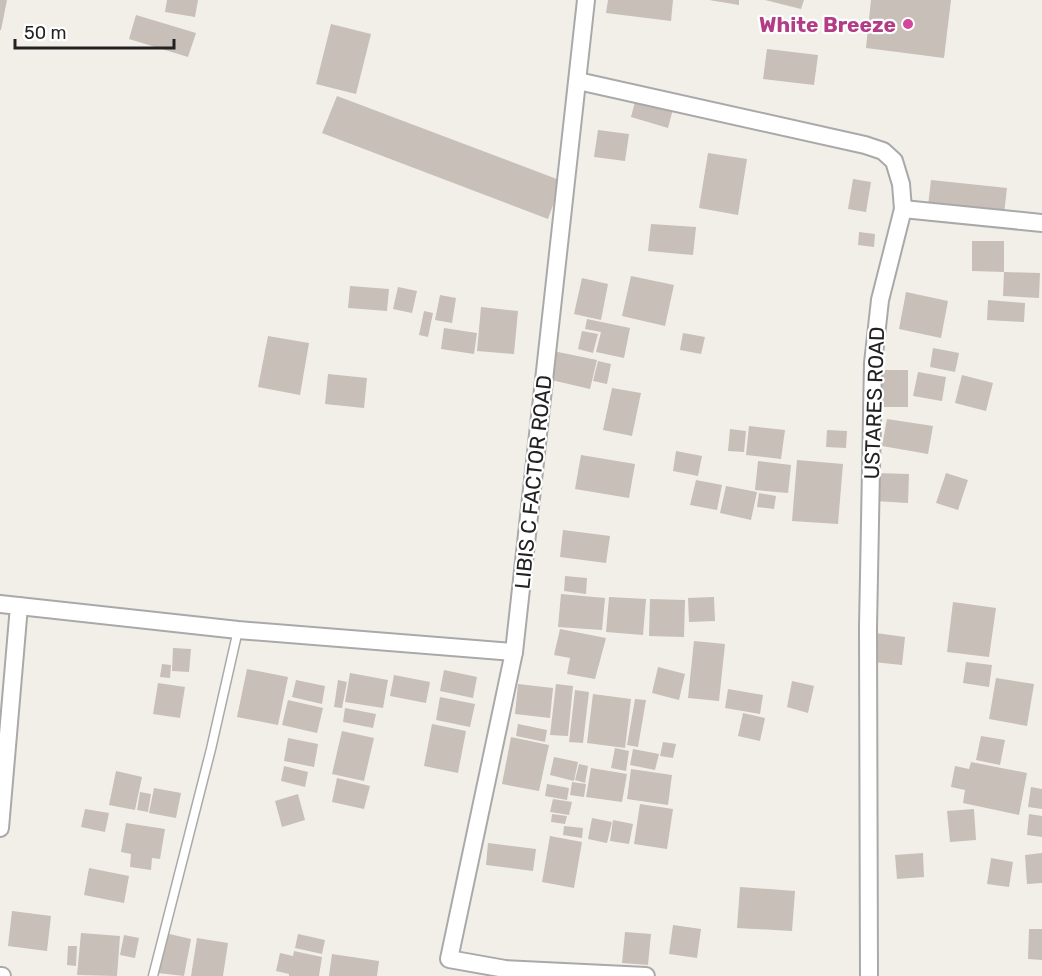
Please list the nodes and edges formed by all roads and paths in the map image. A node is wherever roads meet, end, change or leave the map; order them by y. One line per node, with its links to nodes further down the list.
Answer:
1 (586, 0): 2 (street, LIBIS C FACTOR ROAD)
2 (579, 81): 3 (street, USTARES ROAD); 8 (street, LIBIS C FACTOR ROAD)
3 (903, 209): 4 (street); 13 (street, USTARES ROAD)
4 (1042, 224)
5 (0, 604): 6 (street)
6 (20, 606): 7 (street); 9 (street)
7 (238, 630): 8 (street); 11 (lane)
8 (514, 652): 10 (street, LIBIS C FACTOR ROAD)
9 (0, 828)
10 (504, 973): 12 (street)
11 (153, 976)
12 (646, 976)
13 (869, 976)

